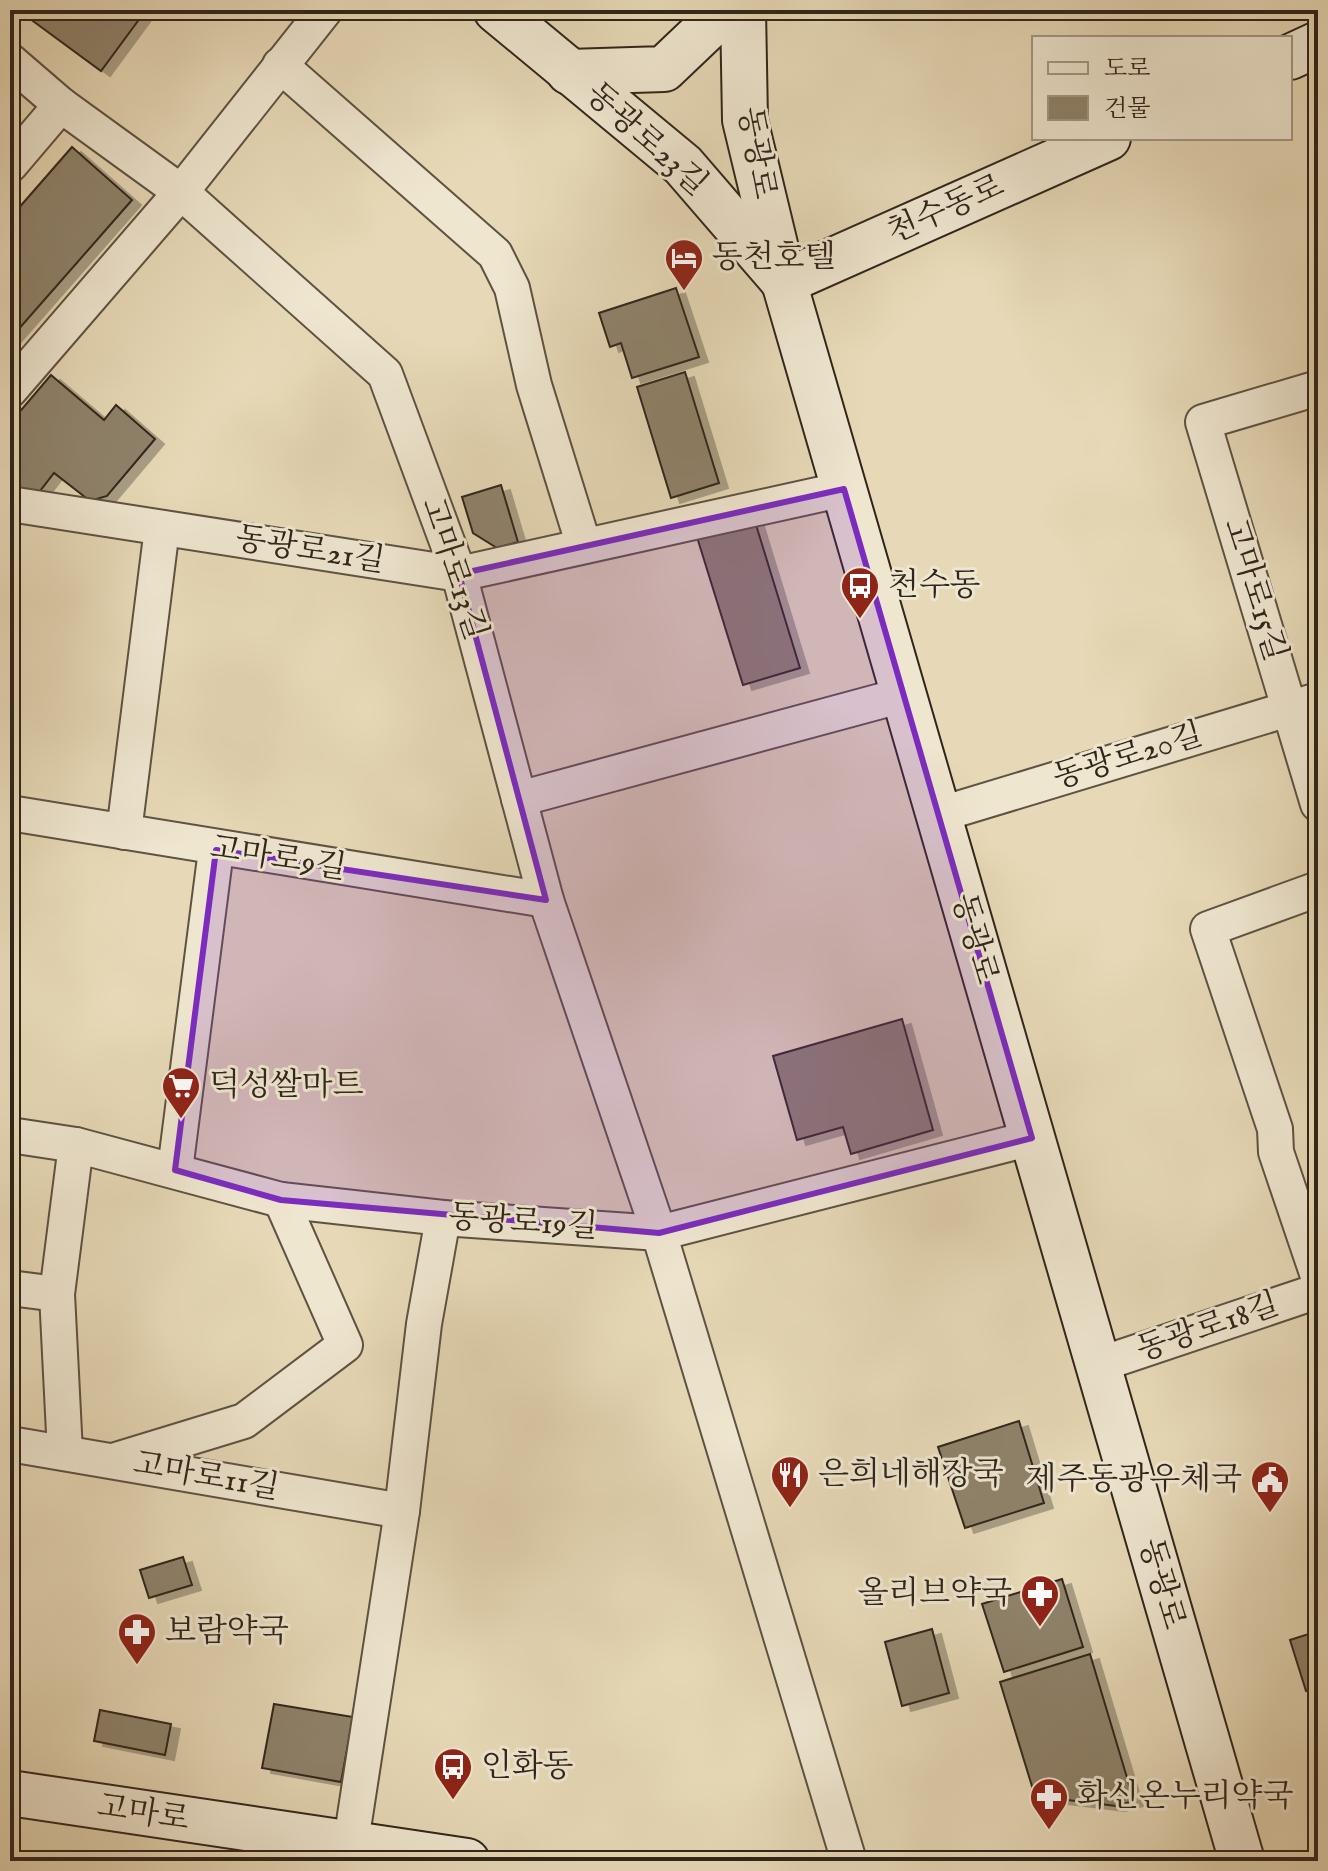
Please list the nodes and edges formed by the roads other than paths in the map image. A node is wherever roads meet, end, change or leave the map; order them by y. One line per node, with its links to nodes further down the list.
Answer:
1 (325, 10): 8 (street)
2 (496, 10): 9 (main road, 동광로23길)
3 (726, 10): 9 (main road)
4 (743, 10): 14 (main road, 동광로)
5 (1318, 44): 6 (main road)
6 (1292, 56)
7 (10, 61): 10 (street, 고마로13길)
8 (280, 65): 13 (street); 20 (street)
9 (569, 72): 14 (main road, 동광로23길)
10 (61, 105): 12 (street); 13 (street, 고마로13길)
11 (1104, 140): 14 (main road, 천수동로)
12 (10, 165)
13 (181, 192): 16 (street); 21 (street, 고마로13길)
14 (784, 282): 17 (main road, 동광로)
15 (1318, 388): 23 (street, 고마로15길)
16 (10, 390)
17 (844, 489): 20 (street, 동광로21길); 22 (main road, 동광로)
18 (10, 504): 19 (street, 동광로21길)
19 (162, 528): 21 (street, 동광로21길); 28 (street)
20 (584, 546): 21 (street, 동광로21길)
21 (459, 574): 24 (street, 고마로13길)
22 (903, 695): 24 (street); 27 (main road, 동광로)
23 (1304, 703): 25 (street, 고마로15길); 27 (street, 동광로20길)
24 (519, 799): 31 (street, 고마로13길)
25 (1318, 804)
26 (10, 813): 28 (street, 고마로9길)
27 (938, 815): 33 (main road, 동광로)
28 (124, 832): 29 (street, 고마로9길)
29 (216, 850): 31 (street, 고마로9길); 35 (street)
30 (1318, 889): 39 (street)
31 (546, 900): 38 (street, 고마로13길)
32 (10, 1135): 34 (street, 동광로19길)
33 (1032, 1138): 38 (street, 동광로19길); 43 (main road, 동광로)
34 (76, 1145): 35 (street, 동광로19길); 42 (street)
35 (175, 1170): 36 (street, 동광로19길)
36 (281, 1200): 37 (street, 동광로19길); 46 (street)
37 (443, 1218): 38 (street, 동광로19길); 47 (street)
38 (659, 1233): 51 (street, 고마로13길)
39 (1318, 1276)
40 (10, 1288): 42 (street)
41 (1318, 1291): 43 (street, 동광로18길)
42 (57, 1294): 45 (street)
43 (1098, 1365): 52 (main road, 동광로)
44 (10, 1444): 45 (street, 고마로11길)
45 (65, 1453): 46 (street, 고마로11길)
46 (113, 1461): 47 (street, 고마로11길)
47 (402, 1511): 49 (street)
48 (10, 1793): 49 (main road, 고마로)
49 (349, 1853): 50 (main road, 고마로)
50 (467, 1861)
51 (849, 1861)
52 (1242, 1861)

